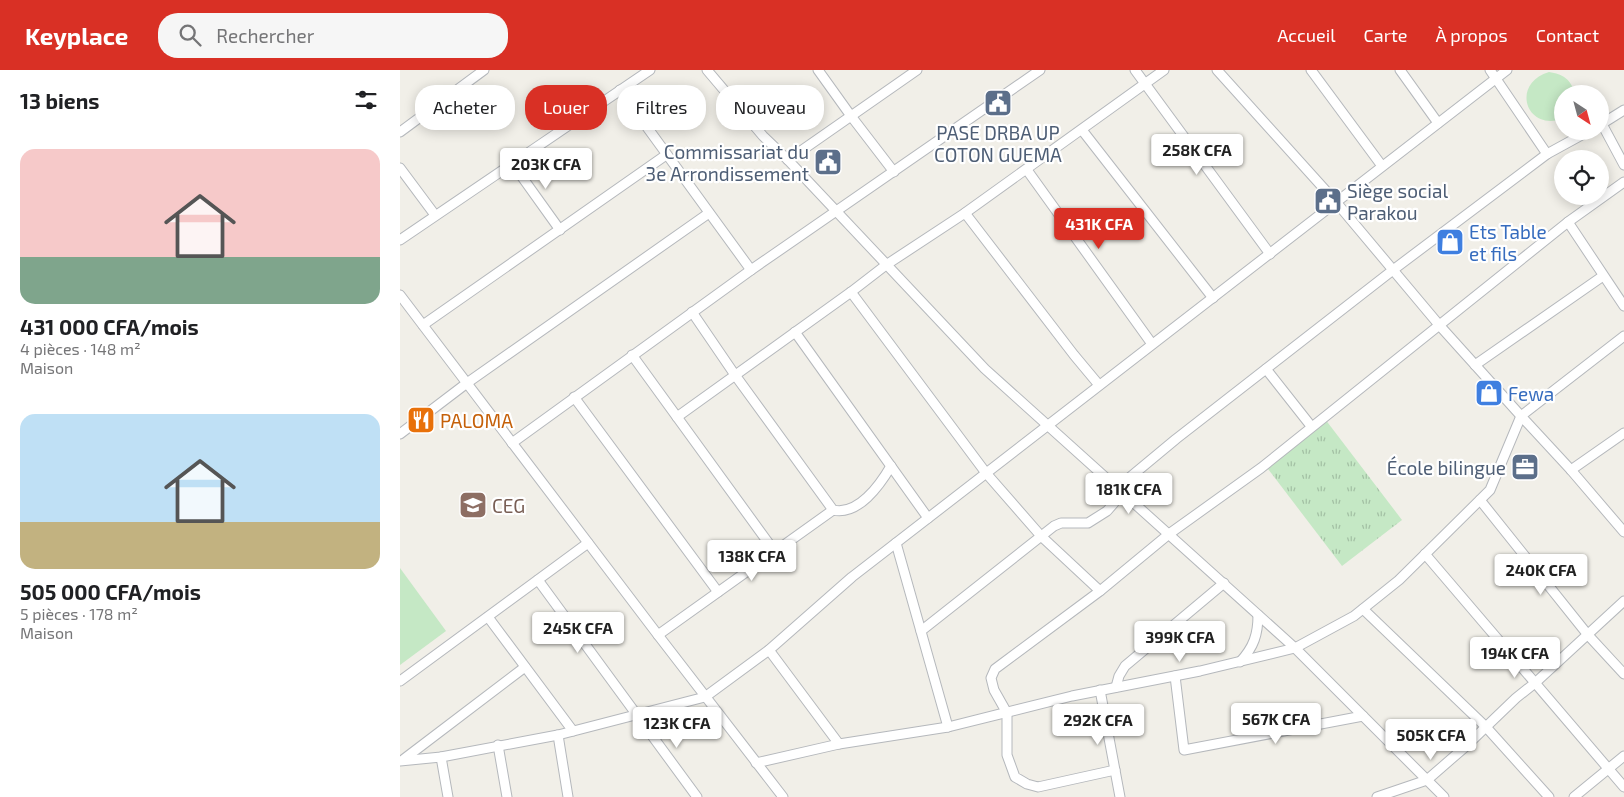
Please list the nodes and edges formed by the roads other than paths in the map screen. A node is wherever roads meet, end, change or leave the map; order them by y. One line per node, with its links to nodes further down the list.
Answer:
1 (484, 70): 24 (street)
2 (650, 70): 16 (street)
3 (707, 70): 29 (street)
4 (818, 70): 19 (street)
5 (917, 70): 19 (street)
6 (1040, 70): 35 (street)
7 (1135, 70): 15 (street)
8 (1164, 70): 15 (street)
9 (1217, 70): 37 (street)
10 (1311, 70): 32 (street)
11 (1400, 70): 21 (street)
12 (1490, 70): 14 (street)
13 (1507, 70): 14 (street)
14 (1496, 78): 21 (street); 27 (street)
15 (1144, 84): 23 (street); 45 (street)
16 (628, 85)
17 (617, 92): 30 (street)
18 (1624, 110): 20 (street)
19 (851, 116): 29 (street); 35 (street)
20 (1609, 120)
21 (1438, 123): 32 (street)
22 (648, 130): 28 (street)
23 (1082, 130): 34 (street); 52 (street)
24 (400, 132)
25 (1609, 139): 31 (street)
26 (1573, 140): 27 (street)
27 (1547, 154): 48 (street)
28 (666, 155): 40 (street); 43 (street)
29 (788, 160): 38 (street)
30 (512, 163): 41 (street); 43 (street)
31 (1624, 165)
32 (1382, 166): 37 (street)
33 (400, 168): 41 (street)
34 (1027, 170): 39 (street); 59 (street)
35 (894, 172): 38 (street)
36 (1624, 182): 42 (street)
37 (1336, 202): 45 (street); 48 (street)
38 (836, 212): 46 (street); 47 (street)
39 (965, 212): 46 (street); 65 (street)
40 (709, 214): 47 (street); 64 (street)
41 (436, 215): 44 (street)
42 (1568, 222): 49 (street); 56 (street)
43 (560, 230): 55 (street)
44 (400, 240)
45 (1270, 254): 52 (street)
46 (886, 265): 50 (street); 69 (street)
47 (751, 270): 54 (street)
48 (1393, 270): 56 (street); 62 (street)
49 (1603, 276): 53 (street); 61 (street)
50 (850, 292): 57 (street); 76 (street)
51 (400, 295): 55 (street)
52 (1213, 298): 59 (street)
53 (1624, 306)
54 (692, 312): 60 (street); 63 (street)
55 (423, 325): 64 (street)
56 (1440, 326): 61 (street); 70 (street)
57 (795, 332): 63 (street); 74 (street)
58 (1624, 336): 67 (street)
59 (1152, 344): 65 (street)
60 (632, 355): 66 (street); 68 (street)
61 (1475, 365): 67 (street)
62 (1266, 369): 70 (street); 77 (street)
63 (735, 375): 68 (street); 79 (street)
64 (467, 383): 72 (street); 73 (street)
65 (1099, 385): 69 (street)
66 (574, 397): 73 (street); 91 (street)
67 (1521, 416): 75 (street); 78 (street)
68 (677, 417): 86 (street)
69 (1048, 426): 76 (street); 77 (street)
70 (1311, 426): 82 (street)
71 (1624, 433): 75 (street)
72 (400, 434)
73 (512, 443): 85 (street)
74 (891, 466): 79 (street); 80 (street)
75 (1571, 470): 81 (street)
76 (986, 473): 80 (street); 83 (street)
77 (1117, 488): 82 (street); 83 (street)
78 (1480, 500): 87 (street); 98 (street)
79 (833, 510): 86 (street)
80 (928, 518): 84 (street)
81 (1624, 532)
82 (1169, 534): 89 (street); 90 (street)
83 (1041, 536): 90 (street); 96 (street)
84 (896, 543): 96 (street); 100 (street)
85 (588, 544): 88 (street); 97 (street)
86 (775, 552): 91 (street)
87 (1425, 554): 93 (street); 106 (street)
88 (538, 580): 95 (street); 111 (street)
89 (1224, 583): 94 (street); 107 (street)
90 (1100, 591): 110 (street)
91 (718, 592): 97 (street)
92 (1624, 600): 98 (street)
93 (1364, 609): 99 (street); 114 (street)
94 (1258, 614): 99 (street); 101 (street)
95 (488, 617): 102 (street); 105 (street)
96 (921, 631): 113 (street)
97 (658, 635): 109 (street)
98 (1588, 635): 103 (street); 106 (street)
99 (1295, 648): 101 (street); 112 (street)
100 (769, 650): 109 (street); 117 (street)
101 (1240, 662): 104 (street)
102 (525, 667): 115 (street); 121 (street)
103 (1624, 674)
104 (1175, 676): 107 (street); 112 (street)
105 (400, 681)
106 (1535, 683): 114 (street); 123 (street)
107 (1116, 687): 108 (street)
108 (1100, 690): 110 (street); 124 (street)
109 (705, 697): 111 (street); 122 (street)
110 (1006, 713): 113 (street); 124 (street)
111 (637, 715): 115 (street); 130 (street)
112 (1363, 716): 125 (street)
113 (948, 727): 117 (street)
114 (1486, 727): 125 (street); 135 (street)
115 (573, 731): 116 (street)
116 (558, 735): 118 (street); 129 (street)
117 (839, 744): 122 (street)
118 (498, 745): 120 (street); 128 (street)
119 (1624, 756): 123 (street)
120 (441, 757): 121 (street); 127 (street)
121 (401, 760)
122 (756, 763): 131 (street)
123 (1608, 769): 126 (street); 136 (street)
124 (1115, 770): 132 (street)
125 (1427, 780): 133 (street); 134 (street)
126 (1624, 787)
127 (448, 797)
128 (507, 797)
129 (568, 797)
130 (697, 797)
131 (784, 797)
132 (1120, 797)
133 (1377, 797)
134 (1444, 797)
135 (1549, 797)
136 (1574, 797)

